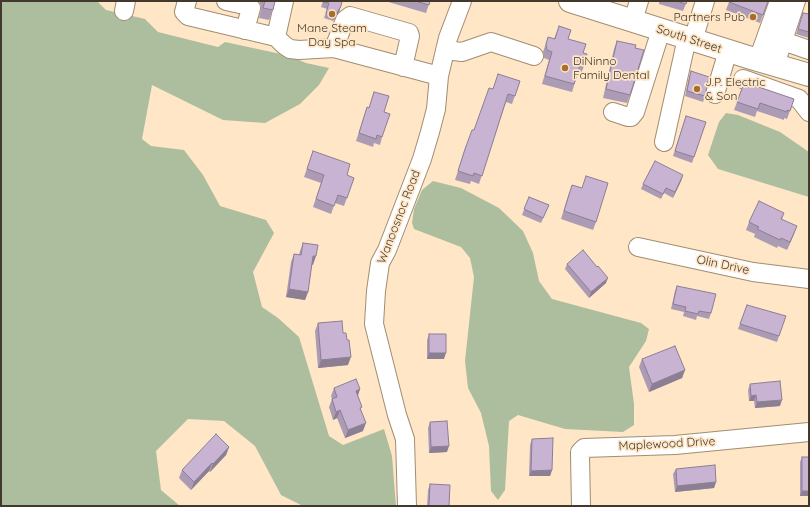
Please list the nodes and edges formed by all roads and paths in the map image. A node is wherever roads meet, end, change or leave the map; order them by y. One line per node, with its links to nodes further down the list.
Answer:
1 (187, 1): 10 (street)
2 (226, 1): 10 (street)
3 (284, 1): 12 (street)
4 (462, 1): 16 (street, Wanoosnoc Road)
5 (705, 1): 13 (street)
6 (779, 1): 20 (street)
7 (796, 1): 14 (street)
8 (576, 2): 9 (main road, South Street)
9 (636, 11): 11 (main road, South Street)
10 (245, 30): 12 (street)
11 (661, 30): 13 (main road, South Street); 27 (street)
12 (276, 36): 15 (street)
13 (690, 39): 18 (main road, South Street); 29 (street)
14 (783, 41): 17 (street); 20 (street)
15 (334, 48): 21 (street); 21 (street)
16 (445, 50): 19 (street); 23 (street, Wanoosnoc Road)
17 (809, 50)
18 (728, 51): 20 (main road, South Street); 25 (street)
19 (534, 56)
20 (767, 63): 22 (main road, South Street)
21 (403, 67): 23 (street)
22 (807, 72): 26 (street)
23 (439, 76): 33 (street, Wanoosnoc Road)
24 (743, 79): 26 (street)
25 (715, 94)
26 (796, 98): 28 (street)
27 (613, 112)
28 (809, 112)
29 (664, 142)
30 (638, 247): 31 (street, Olin Drive)
31 (809, 279)
32 (809, 432): 34 (street, Maplewood Drive)
33 (407, 506)
34 (581, 506)

